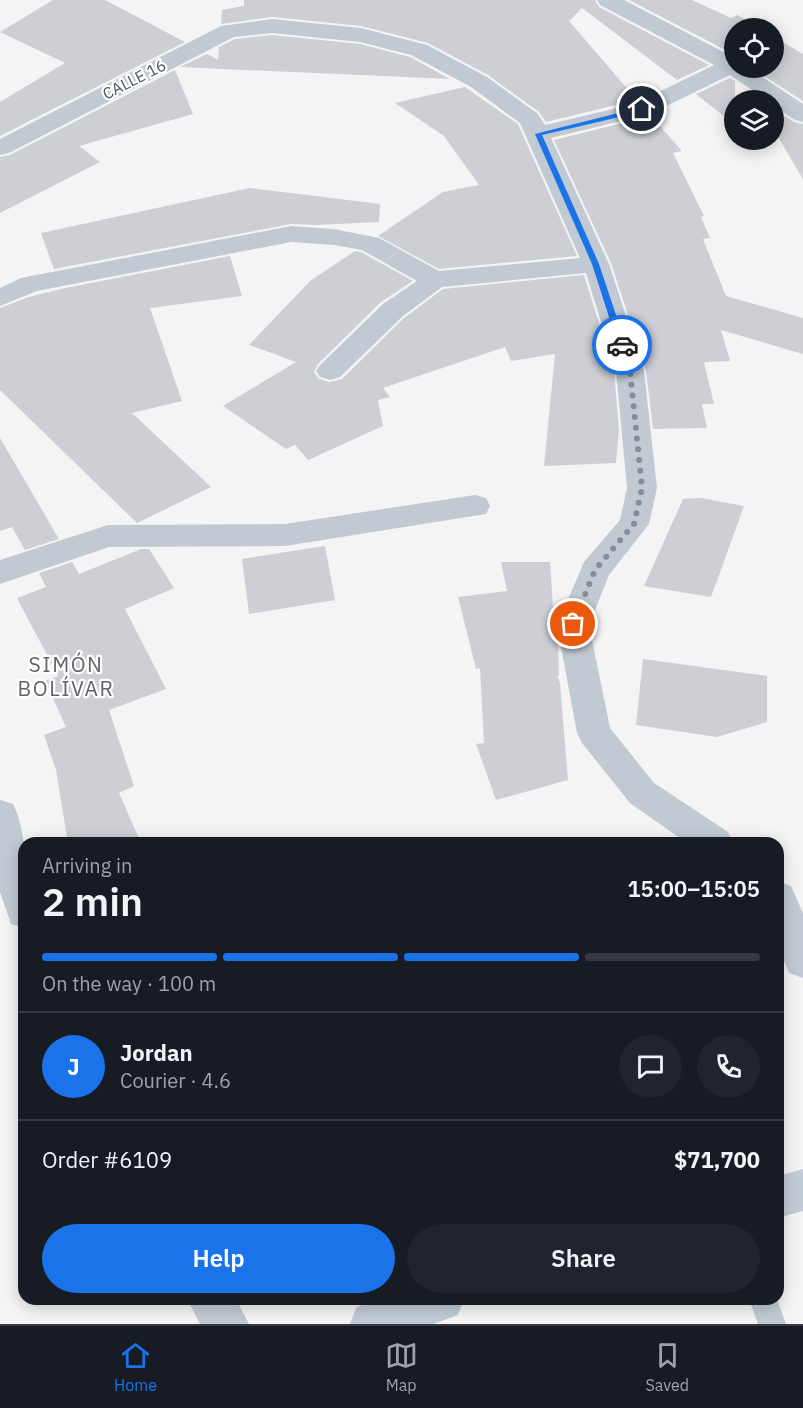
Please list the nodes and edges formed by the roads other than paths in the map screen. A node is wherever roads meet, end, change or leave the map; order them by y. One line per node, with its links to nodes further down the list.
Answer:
1 (609, 0): 2 (street)
2 (724, 62)
3 (724, 72): 6 (street)
4 (750, 78): 5 (street)
5 (803, 115)
6 (538, 134): 7 (street, CALLE 16); 8 (street, CALLE 16)
7 (0, 148)
8 (596, 264): 9 (street); 15 (street, CALLE 16)
9 (435, 280): 10 (street); 11 (street)
10 (0, 298)
11 (330, 371)
12 (475, 506): 13 (street)
13 (0, 572)
14 (0, 815): 16 (street)
15 (706, 837)
16 (18, 890)
17 (784, 912): 18 (street)
18 (803, 961)
19 (803, 1190): 20 (main road)
20 (784, 1195)
21 (213, 1305): 24 (street)
22 (423, 1305): 25 (main road)
23 (765, 1305): 26 (lane)
24 (227, 1324)
25 (372, 1324)
26 (772, 1324)

